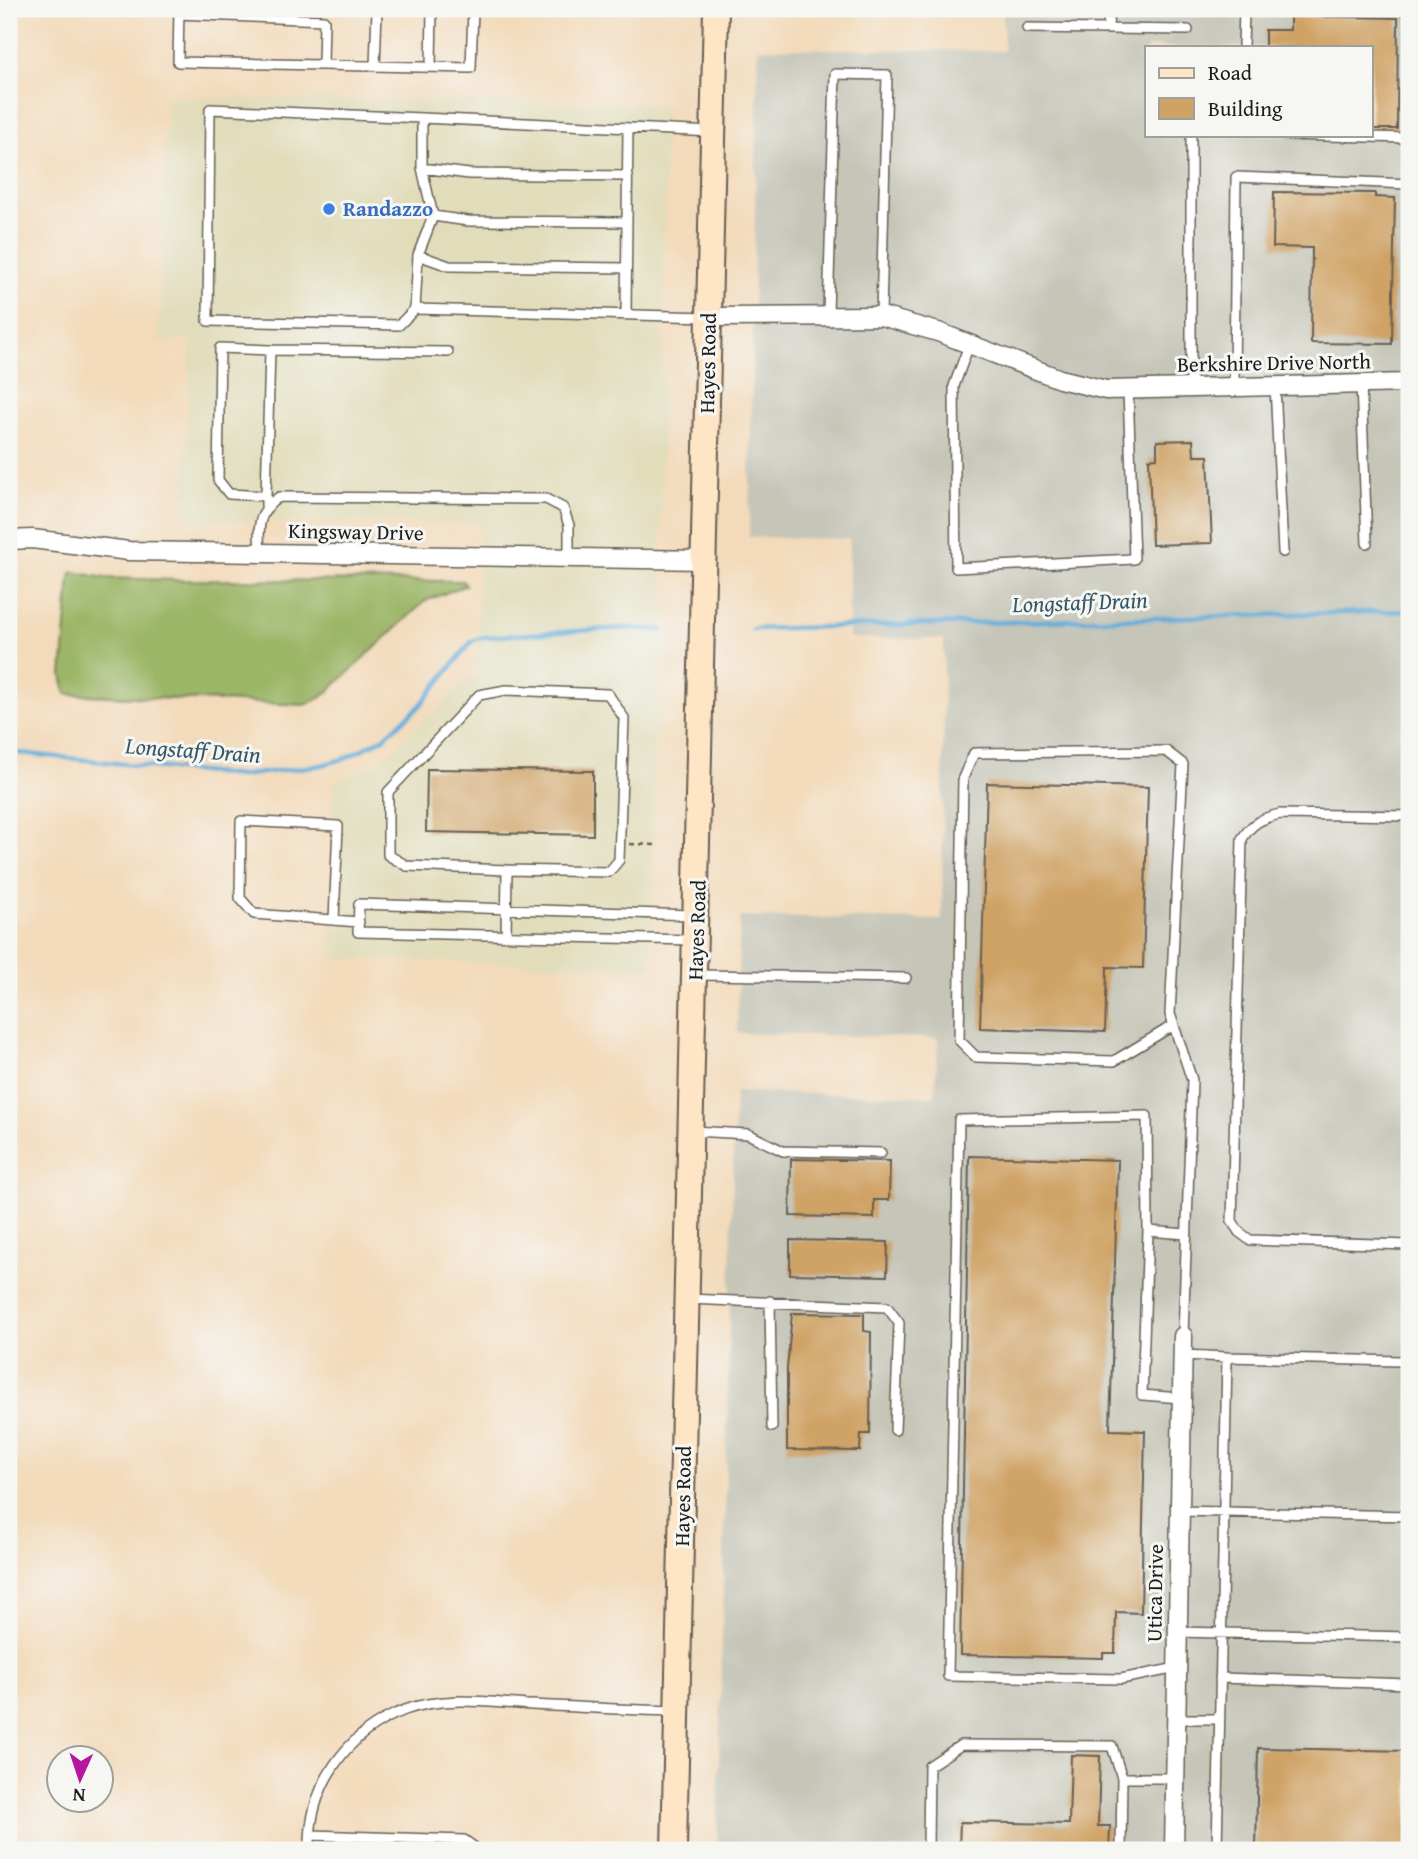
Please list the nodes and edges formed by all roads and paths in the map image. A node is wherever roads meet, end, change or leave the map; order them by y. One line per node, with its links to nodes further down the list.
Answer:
1 (432, 9): 16 (lane)
2 (473, 9): 16 (lane)
3 (716, 9): 19 (main road, Hayes Road)
4 (1109, 9): 11 (lane)
5 (1244, 9): 13 (lane)
6 (1278, 9): 8 (lane)
7 (377, 10): 15 (lane)
8 (1409, 10)
9 (178, 12): 14 (lane); 14 (lane)
10 (1027, 28): 11 (lane)
11 (1108, 29): 12 (lane)
12 (1188, 30)
13 (1243, 46)
14 (323, 65): 15 (lane)
15 (375, 66): 16 (lane)
16 (430, 67)
17 (422, 118): 18 (lane); 23 (lane); 30 (lane)
18 (628, 128): 19 (lane); 24 (lane)
19 (713, 132): 34 (main road, Hayes Road)
20 (1191, 136): 42 (lane)
21 (1326, 136): 22 (lane)
22 (1409, 138)
23 (422, 168): 24 (lane); 26 (lane)
24 (628, 176): 27 (lane)
25 (1409, 184): 40 (lane)
26 (433, 216): 27 (lane); 28 (lane)
27 (627, 222): 29 (lane)
28 (418, 255): 29 (lane); 30 (lane)
29 (626, 268): 31 (lane)
30 (415, 309): 31 (lane)
31 (626, 313): 34 (lane)
32 (828, 314): 33 (street, Berkshire Drive North); 33 (lane); 34 (street, Berkshire Drive North)
33 (881, 316): 35 (street, Berkshire Drive North)
34 (709, 317): 50 (main road, Hayes Road)
35 (969, 345): 43 (street, Berkshire Drive North); 43 (lane)
36 (270, 350): 37 (lane); 44 (lane); 44 (lane)
37 (448, 352)
38 (1409, 383): 39 (street, Berkshire Drive North)
39 (1361, 384): 41 (street, Berkshire Drive North); 46 (lane)
40 (1234, 385): 41 (street, Berkshire Drive North); 42 (street, Berkshire Drive North)
41 (1275, 385): 47 (lane)
42 (1191, 386): 43 (street, Berkshire Drive North)
43 (1134, 389)
44 (266, 501): 48 (lane); 49 (lane)
45 (9, 540): 48 (street, Kingsway Drive)
46 (1367, 543)
47 (1283, 552)
48 (260, 554): 49 (street, Kingsway Drive)
49 (569, 558): 50 (street, Kingsway Drive)
50 (704, 560): 56 (main road, Hayes Road)
51 (1409, 817): 68 (lane)
52 (620, 843): 53 (path); 54 (lane); 54 (lane)
53 (658, 845)
54 (507, 870): 55 (lane)
55 (507, 908): 56 (lane); 58 (lane); 59 (lane)
56 (698, 915): 60 (main road, Hayes Road)
57 (334, 920): 57 (lane); 58 (lane)
58 (359, 922): 59 (lane)
59 (506, 936): 60 (lane)
60 (696, 940): 61 (main road, Hayes Road)
61 (695, 975): 62 (lane); 64 (main road, Hayes Road)
62 (906, 978)
63 (1174, 1025): 63 (lane); 67 (lane)
64 (692, 1131): 65 (lane); 69 (main road, Hayes Road)
65 (881, 1153)
66 (1147, 1231): 67 (lane); 75 (lane); 84 (lane)
67 (1186, 1234): 71 (lane)
68 (1409, 1245)
69 (687, 1298): 70 (lane); 87 (main road, Hayes Road)
70 (770, 1301): 76 (lane); 77 (lane)
71 (1183, 1336): 72 (street, Utica Drive)
72 (1182, 1355): 73 (lane); 75 (street, Utica Drive)
73 (1227, 1357): 74 (lane); 79 (lane)
74 (1400, 1361)
75 (1181, 1398): 78 (street, Utica Drive)
76 (772, 1427)
77 (895, 1430)
78 (1180, 1511): 79 (lane); 81 (street, Utica Drive)
79 (1223, 1512): 80 (lane); 82 (lane)
80 (1409, 1516)
81 (1177, 1632): 82 (lane); 84 (street, Utica Drive)
82 (1221, 1633): 83 (lane); 85 (lane)
83 (1409, 1637)
84 (1177, 1668): 88 (street, Utica Drive)
85 (1220, 1678): 86 (lane); 89 (lane)
86 (1409, 1684)
87 (678, 1711): 92 (lane); 95 (main road, Hayes Road)
88 (1176, 1719): 89 (lane); 91 (street, Utica Drive)
89 (1219, 1719): 99 (lane)
90 (1122, 1778): 91 (lane); 96 (lane); 97 (lane)
91 (1175, 1778): 98 (street, Utica Drive)
92 (311, 1835): 93 (lane); 94 (lane)
93 (310, 1850)
94 (478, 1850)
95 (674, 1850)
96 (928, 1850)
97 (1121, 1850)
98 (1174, 1850)
99 (1217, 1850)

